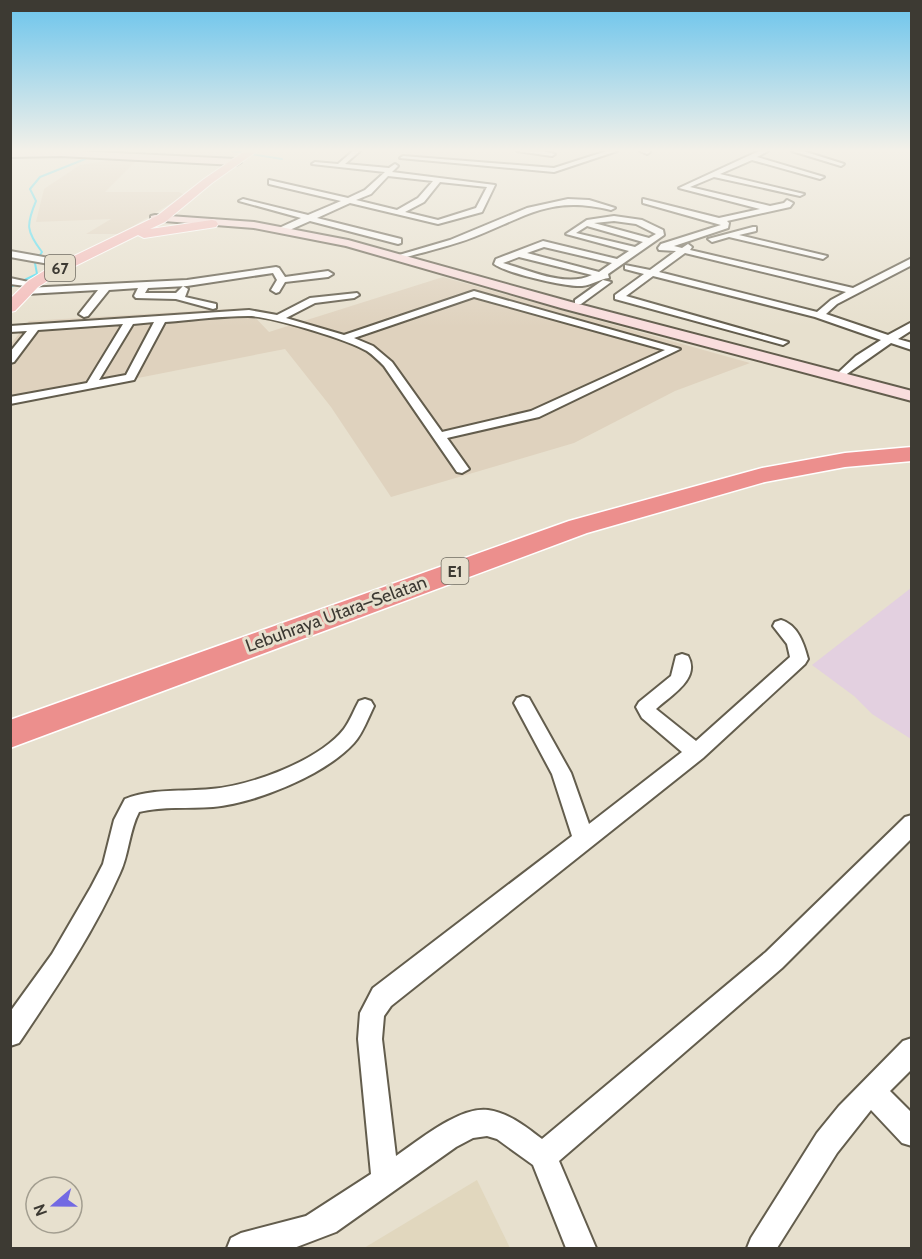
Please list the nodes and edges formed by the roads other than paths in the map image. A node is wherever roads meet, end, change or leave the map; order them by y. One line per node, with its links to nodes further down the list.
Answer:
1 (171, 210): 12 (main road, 67)
2 (276, 210): 11 (street)
3 (327, 210): 11 (street)
4 (389, 210): 10 (street)
5 (402, 210): 10 (street)
6 (479, 210): 10 (street)
7 (530, 210): 28 (street)
8 (680, 210): 13 (street)
9 (767, 210): 13 (street)
10 (398, 212)
11 (308, 218): 18 (street); 21 (street)
12 (155, 220): 14 (main road); 15 (main road); 20 (main road, 67)
13 (719, 220): 24 (street)
14 (212, 224): 15 (main road); 20 (main road)
15 (228, 224): 18 (main road)
16 (587, 224): 22 (street); 22 (street); 23 (street)
17 (753, 229): 19 (street)
18 (282, 230): 25 (main road)
19 (728, 235): 26 (street); 29 (street)
20 (124, 238): 32 (main road, 67)
21 (398, 241)
22 (650, 241): 23 (street)
23 (636, 250): 33 (street)
24 (660, 250): 26 (street); 33 (street)
25 (379, 251): 28 (main road); 52 (main road)
26 (682, 251): 34 (street); 45 (street)
27 (519, 254): 33 (street); 36 (street); 36 (street)
28 (403, 255): 52 (main road)
29 (823, 256)
30 (16, 258): 32 (street)
31 (912, 261): 45 (street)
32 (66, 264): 42 (main road, 67)
33 (628, 266): 34 (street); 36 (street); 37 (street); 52 (street)
34 (649, 268): 55 (street); 64 (street)
35 (328, 274): 38 (street)
36 (602, 274): 37 (street)
37 (613, 277): 52 (street)
38 (282, 280): 40 (street); 44 (street)
39 (10, 281): 42 (street)
40 (187, 283): 41 (street); 48 (street)
41 (145, 284): 43 (street); 47 (street)
42 (28, 286): 43 (street); 53 (main road, 67)
43 (107, 286): 49 (street)
44 (276, 290)
45 (854, 291): 55 (street)
46 (354, 295): 56 (street)
47 (139, 296): 48 (street); 49 (street)
48 (179, 296): 51 (street)
49 (98, 298): 54 (street)
50 (499, 301): 52 (street); 62 (street); 65 (street)
51 (213, 306)
52 (581, 306): 65 (street); 68 (main road); 71 (main road)
53 (10, 308)
54 (84, 314)
55 (819, 315): 63 (street)
56 (278, 318): 57 (street); 62 (street)
57 (161, 319): 58 (street); 69 (street)
58 (130, 321): 60 (street); 69 (street)
59 (912, 325): 63 (street)
60 (35, 327): 61 (street); 67 (street)
61 (10, 329)
62 (344, 338): 73 (street)
63 (888, 339): 66 (street); 68 (street)
64 (783, 342)
65 (657, 344): 73 (street)
66 (912, 347)
67 (10, 360)
68 (843, 373): 70 (main road)
69 (91, 385): 72 (street)
70 (912, 390)
71 (912, 396)
72 (10, 401)
73 (439, 436): 76 (street)
74 (912, 442): 81 (highway, Lebuhraya Utara–Selatan / E1)
75 (912, 454): 82 (highway, Lebuhraya Utara–Selatan / E1)
76 (462, 469)
77 (781, 626): 83 (street)
78 (681, 661): 83 (street)
79 (523, 703): 85 (street)
80 (365, 706): 86 (street)
81 (10, 714)
82 (10, 734)
83 (696, 752): 85 (street)
84 (912, 824): 90 (street)
85 (584, 840): 91 (street)
86 (10, 1034)
87 (912, 1050): 88 (street)
88 (872, 1092): 89 (street); 94 (street)
89 (912, 1133)
90 (543, 1156): 91 (street); 93 (street)
91 (385, 1179): 92 (street)
92 (241, 1248)
93 (582, 1248)
94 (761, 1248)

